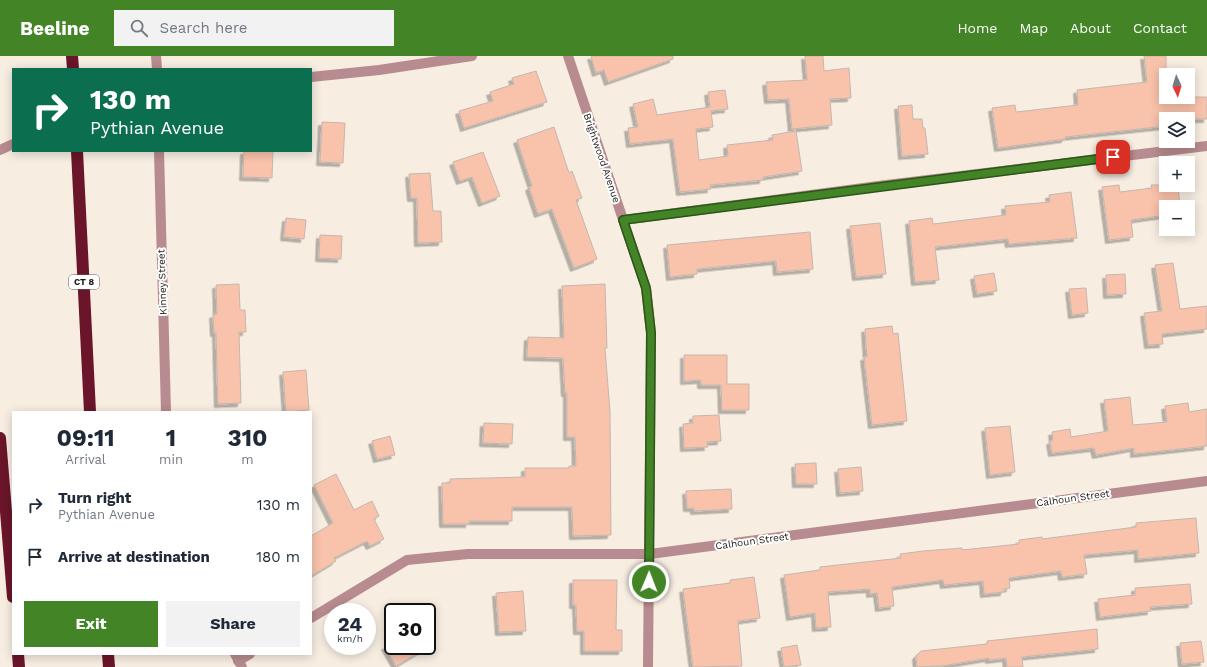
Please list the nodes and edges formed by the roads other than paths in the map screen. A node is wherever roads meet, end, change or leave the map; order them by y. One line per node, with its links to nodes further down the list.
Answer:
1 (72, 56): 5 (highway)
2 (156, 56): 6 (street)
3 (472, 56): 7 (street)
4 (568, 56): 13 (street, Brightwood Avenue)
5 (72, 68)
6 (157, 68)
7 (312, 77)
8 (12, 144): 10 (street)
9 (1207, 146): 13 (street)
10 (0, 150)
11 (77, 152): 14 (highway, CT 8)
12 (159, 152): 15 (street, Kinney Street)
13 (623, 220): 18 (street, Brightwood Avenue)
14 (90, 411)
15 (166, 411)
16 (0, 438): 19 (highway)
17 (1207, 481): 18 (street, Calhoun Street)
18 (650, 554): 20 (street, Calhoun Street); 27 (street, Brightwood Avenue)
19 (12, 585)
20 (312, 617)
21 (18, 655): 25 (highway)
22 (108, 655): 26 (highway)
23 (248, 655): 24 (street)
24 (238, 661)
25 (19, 667)
26 (109, 667)
27 (648, 667)

